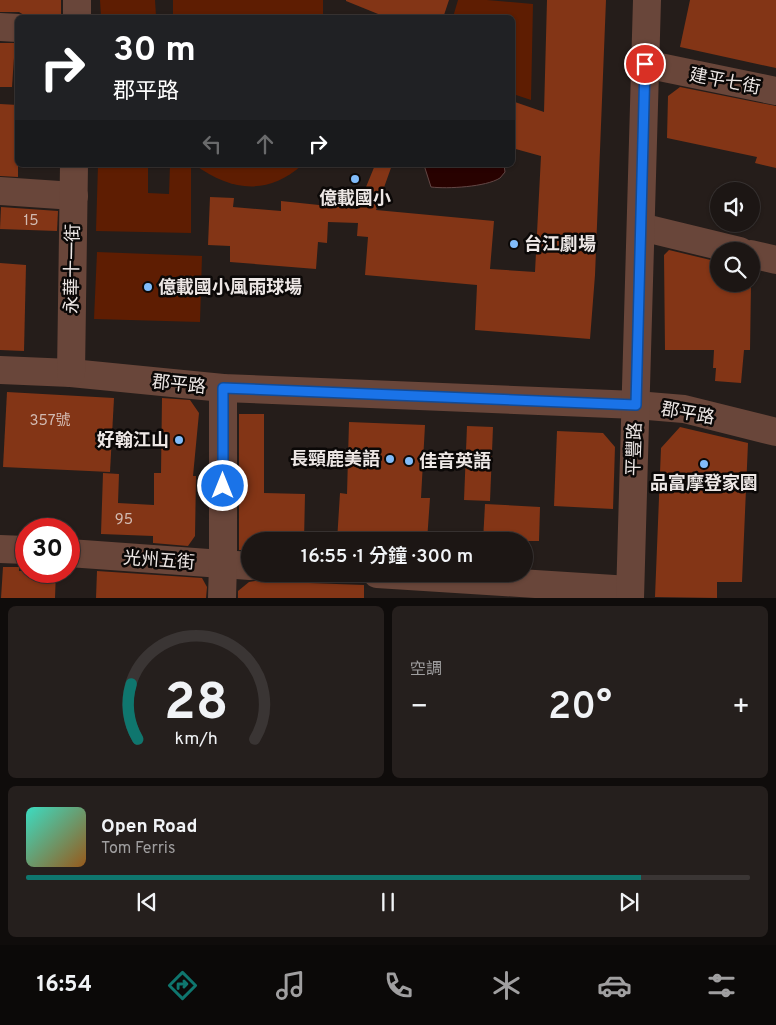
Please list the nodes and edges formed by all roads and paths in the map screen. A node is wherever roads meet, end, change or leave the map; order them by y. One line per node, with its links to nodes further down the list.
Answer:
1 (77, 0): 3 (street)
2 (647, 0): 6 (street, 平豐路)
3 (77, 15)
4 (0, 27): 5 (street)
5 (15, 28)
6 (645, 64): 7 (street, 建平七街); 11 (street, 平豐路)
7 (776, 91)
8 (74, 167): 10 (street, 永華十一街)
9 (0, 191): 10 (street)
10 (74, 196): 16 (street, 永華十一街)
11 (641, 227): 12 (street); 18 (street, 平豐路)
12 (710, 244)
13 (760, 256): 14 (street)
14 (776, 260)
15 (0, 370): 16 (street, 郡平路)
16 (71, 373): 17 (street, 郡平路)
17 (223, 388): 18 (street, 郡平路); 23 (street)
18 (636, 405): 19 (street, 郡平路); 26 (street, 平豐路)
19 (776, 432)
20 (0, 548): 21 (street)
21 (15, 549)
22 (80, 554): 23 (street, 光州五街)
23 (223, 564): 24 (street, 光州五街); 27 (street)
24 (241, 565)
25 (478, 582): 26 (street)
26 (630, 594)
27 (222, 598)

